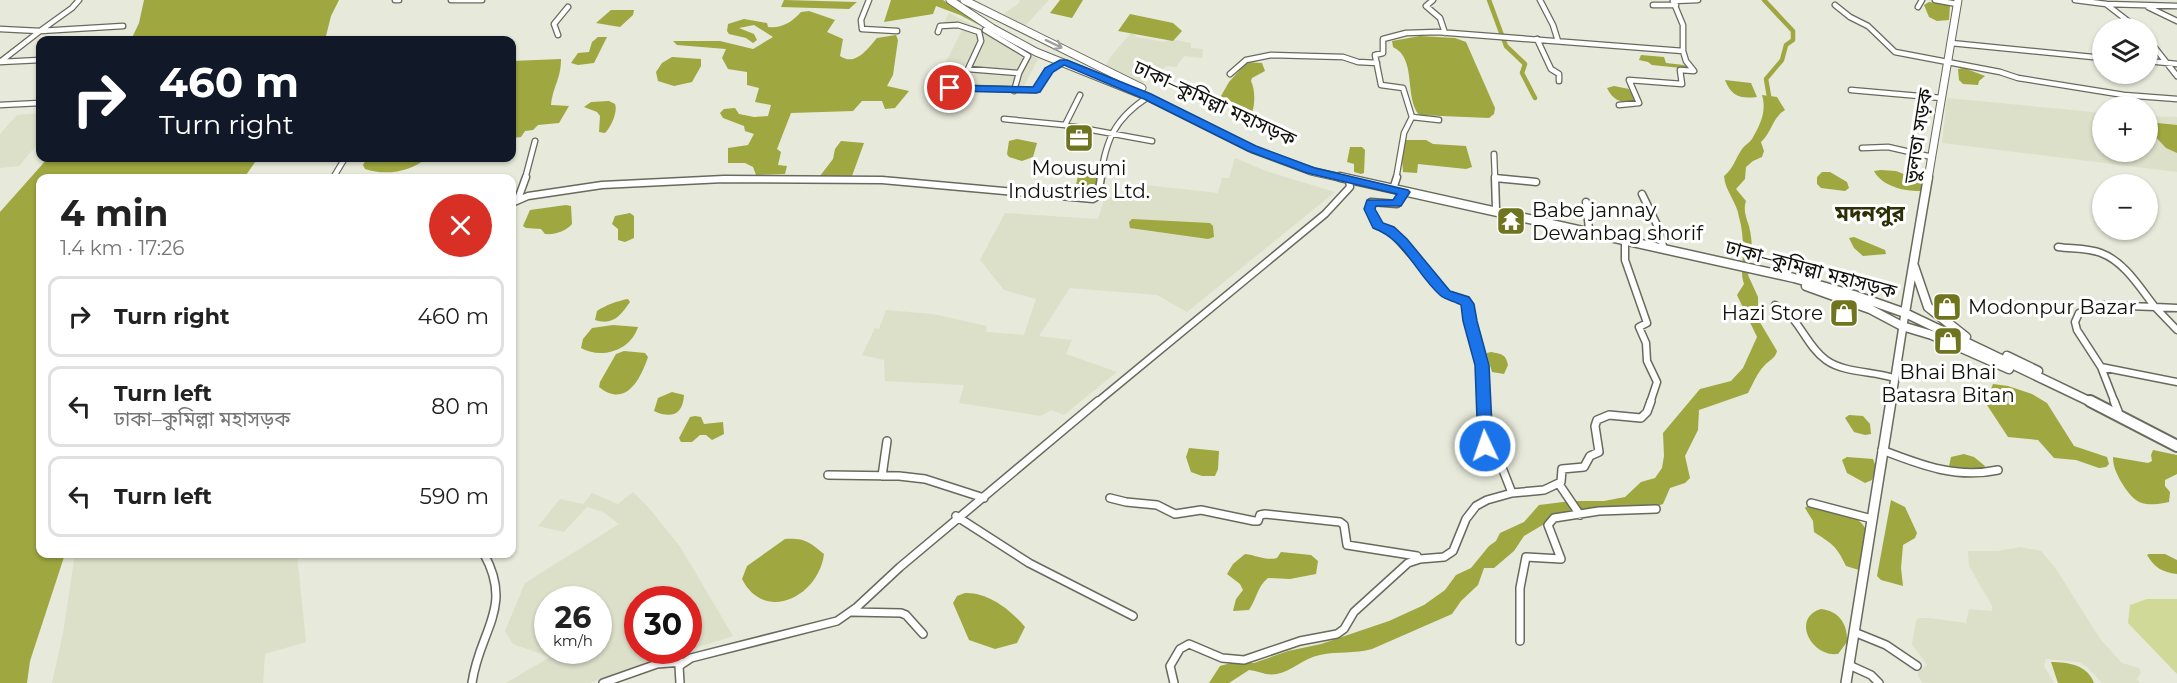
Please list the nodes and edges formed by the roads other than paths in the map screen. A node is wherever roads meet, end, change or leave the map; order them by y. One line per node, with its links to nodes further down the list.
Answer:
1 (79, 0): 28 (street)
2 (451, 0): 3 (street)
3 (482, 0)
4 (869, 0): 29 (street)
5 (950, 0): 27 (highway, ঢাকা–কুমিল্লা মহাসড়ক)
6 (964, 0): 23 (highway, ঢাকা–কুমিল্লা মহাসড়ক)
7 (1433, 0): 32 (street)
8 (1540, 0): 36 (street)
9 (1649, 0): 16 (street)
10 (1698, 0): 16 (street)
11 (1922, 0): 21 (street)
12 (1935, 0): 14 (street)
13 (2075, 0): 15 (street)
14 (1957, 2): 37 (highway, ভুলতা সড়ক)
15 (2106, 4): 18 (street); 22 (street)
16 (1676, 5): 38 (street)
17 (1835, 5): 46 (street)
18 (2143, 5): 19 (street); 24 (street)
19 (2177, 6)
20 (568, 7): 33 (street)
21 (1917, 7)
22 (2124, 18)
23 (1007, 21): 27 (highway); 31 (highway, ঢাকা–কুমিল্লা মহাসড়ক)
24 (2177, 21)
25 (123, 26): 28 (street)
26 (0, 29): 28 (street)
27 (989, 29): 35 (highway, ঢাকা–কুমিল্লা মহাসড়ক); 49 (street)
28 (40, 31): 42 (street)
29 (897, 32)
30 (938, 32): 49 (street)
31 (1032, 33): 35 (highway); 76 (highway, ঢাকা–কুমিল্লা মহাসড়ক, one-way to 76)
32 (1445, 33): 34 (street); 45 (street)
33 (558, 35)
34 (1537, 39): 36 (street); 52 (street)
35 (1016, 41): 43 (highway, ঢাকা–কুমিল্লা মহাসড়ক)
36 (1558, 41): 38 (street)
37 (1951, 43): 40 (street); 46 (highway, ভুলতা সড়ক)
38 (1683, 51): 62 (street)
39 (2158, 52): 47 (street)
40 (2092, 57)
41 (36, 60): 42 (street)
42 (0, 62)
43 (1064, 62): 55 (street); 57 (highway, ঢাকা–কুমিল্লা মহাসড়ক)
44 (2158, 62): 47 (street)
45 (1377, 63): 50 (street); 63 (street)
46 (1947, 63): 58 (highway, ভুলতা সড়ক); 59 (street)
47 (2167, 63): 48 (street); 51 (street)
48 (2177, 64)
49 (1019, 73): 55 (street)
50 (1230, 74)
51 (2177, 76)
52 (1559, 81)
53 (937, 87): 55 (street)
54 (1851, 90): 58 (street)
55 (1014, 91)
56 (1080, 95): 66 (street)
57 (1148, 97): 67 (street); 74 (highway, ঢাকা–কুমিল্লা মহাসড়ক)
58 (1942, 99): 72 (highway, ভুলতা সড়ক)
59 (2177, 99)
60 (36, 103): 61 (street)
61 (0, 105)
62 (1619, 105)
63 (1412, 117): 65 (street); 76 (street)
64 (1004, 119): 66 (street)
65 (1439, 120)
66 (1065, 125): 67 (street)
67 (1111, 133): 69 (street); 79 (street)
68 (535, 141): 79 (street)
69 (1152, 141)
70 (1862, 148): 72 (street)
71 (1494, 154): 73 (street)
72 (1932, 157): 87 (highway, ভুলতা সড়ক)
73 (1495, 178): 75 (street); 81 (street)
74 (1349, 180): 77 (highway, ঢাকা–কুমিল্লা মহাসড়ক); 111 (street)
75 (1536, 182)
76 (1394, 186): 81 (highway, ঢাকা–কুমিল্লা মহাসড়ক)
77 (1404, 192): 83 (highway, ঢাকা–কুমিল্লা মহাসড়ক); 110 (street)
78 (1642, 194): 84 (street)
79 (518, 200)
80 (1586, 202): 82 (street)
81 (1497, 209): 82 (highway, ঢাকা–কুমিল্লা মহাসড়ক)
82 (1589, 229): 84 (highway, ঢাকা–কুমিল্লা মহাসড়ক)
83 (1624, 241): 86 (highway, ঢাকা–কুমিল্লা মহাসড়ক); 109 (street)
84 (1663, 246): 86 (highway, ঢাকা–কুমিল্লা মহাসড়ক)
85 (2058, 247): 91 (street)
86 (1725, 262): 88 (highway, ঢাকা–কুমিল্লা মহাসড়ক)
87 (1914, 266): 93 (highway, ভুলতা সড়ক); 96 (highway)
88 (1757, 268): 89 (highway, ঢাকা–কুমিল্লা মহাসড়ক); 93 (highway, ঢাকা–কুমিল্লা মহাসড়ক)
89 (1794, 278): 93 (highway, ঢাকা–কুমিল্লা মহাসড়ক); 94 (highway)
90 (1775, 305): 99 (street)
91 (2156, 308): 92 (street); 95 (street); 97 (street)
92 (2177, 308)
93 (1906, 311): 94 (main road); 96 (highway, ঢাকা–কুমিল্লা মহাসড়ক); 98 (highway, ঢাকা–কুমিল্লা মহাসড়ক)
94 (1902, 326): 98 (highway); 99 (main road)
95 (2177, 330)
96 (1966, 337): 101 (highway, ঢাকা–কুমিল্লা মহাসড়ক)
97 (2101, 367): 100 (street); 101 (street)
98 (2031, 374): 104 (highway, ঢাকা–কুমিল্লা মহাসড়ক)
99 (1894, 378): 105 (main road)
100 (2177, 382)
101 (2118, 411): 103 (highway, ঢাকা–কুমিল্লা মহাসড়ক)
102 (887, 441): 108 (street)
103 (2177, 441)
104 (2177, 447)
105 (1882, 450): 106 (street); 117 (main road)
106 (1998, 471)
107 (828, 475): 108 (street)
108 (882, 476): 111 (street)
109 (1559, 484): 110 (street); 115 (street)
110 (1512, 493): 118 (street)
111 (984, 498): 116 (street)
112 (1110, 498): 118 (street)
113 (1811, 503): 117 (street)
114 (1656, 509): 115 (street)
115 (1580, 515): 124 (street)
116 (958, 517): 120 (street); 121 (street)
117 (1872, 519): 122 (main road)
118 (1418, 557): 133 (street)
119 (486, 558): 130 (street)
120 (850, 612): 123 (street); 125 (street)
121 (1133, 616)
122 (1854, 632): 128 (main road); 129 (street)
123 (923, 634)
124 (1520, 641)
125 (702, 655)
126 (657, 664): 131 (street)
127 (682, 664): 132 (street)
128 (1849, 665): 134 (main road); 135 (street)
129 (1917, 666)
130 (472, 683)
131 (603, 683)
132 (680, 683)
133 (1174, 683)
134 (1846, 683)
135 (1879, 683)

